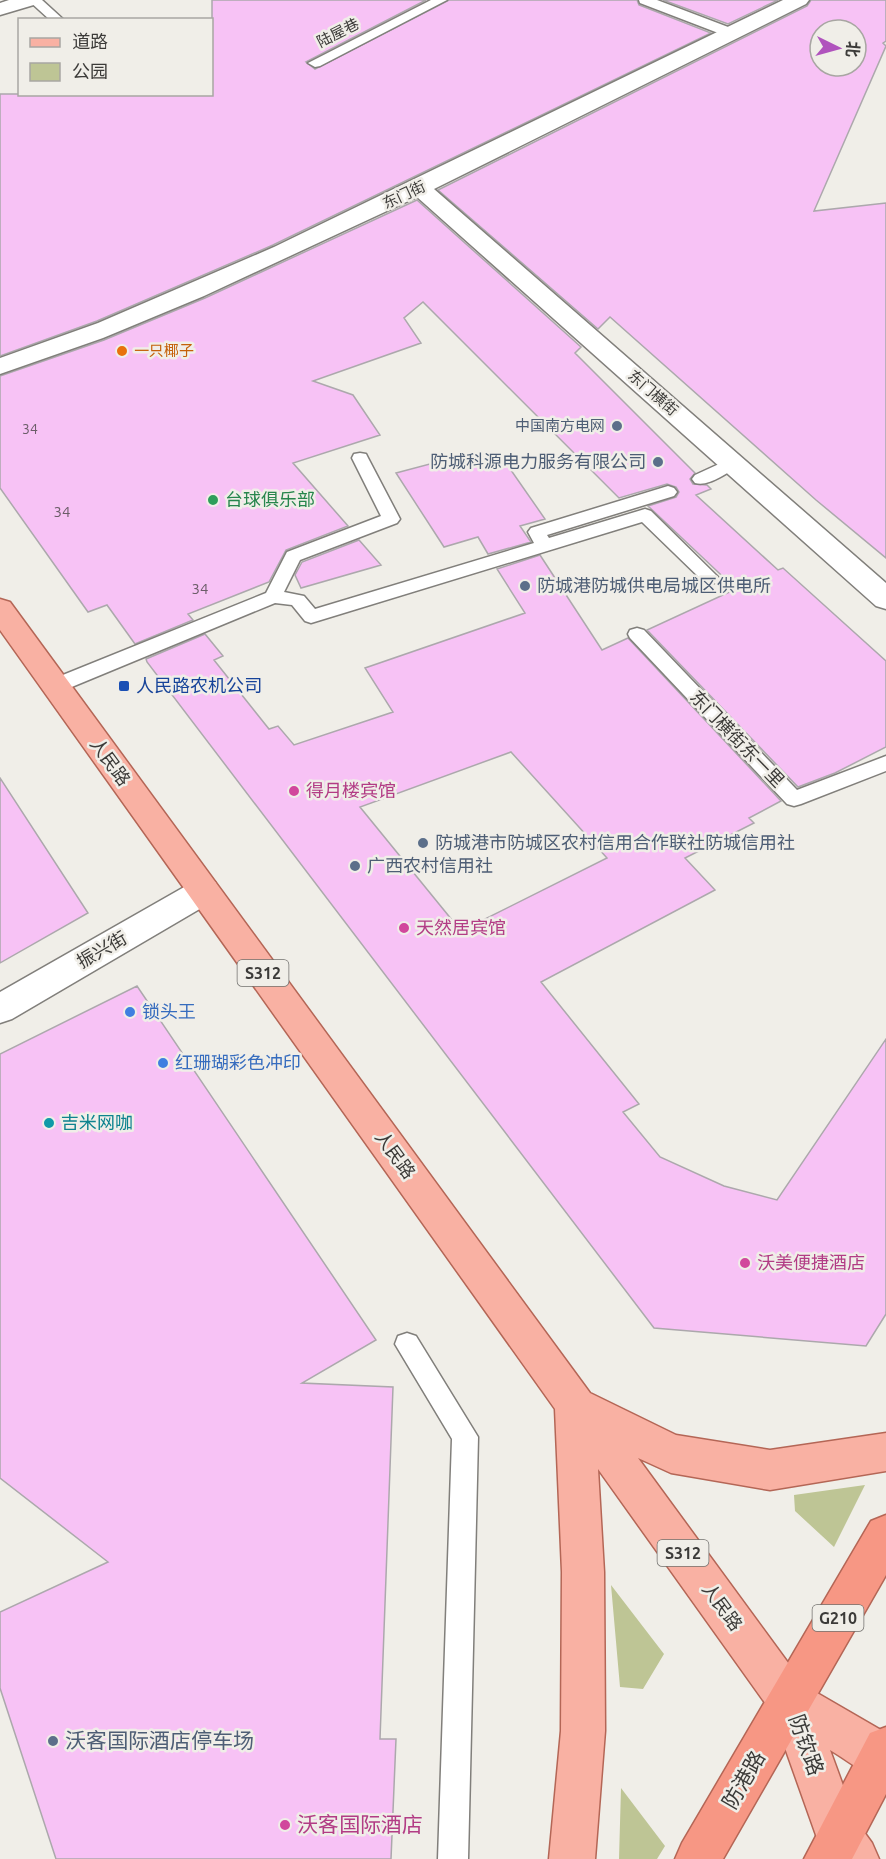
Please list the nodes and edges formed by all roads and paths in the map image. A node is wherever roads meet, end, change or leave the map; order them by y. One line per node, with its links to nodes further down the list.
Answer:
1 (32, 0): 5 (street); 6 (lane)
2 (441, 0): 8 (lane, 陆屋巷)
3 (645, 0): 7 (lane)
4 (798, 0): 7 (street, 东门街)
5 (0, 9)
6 (55, 18)
7 (730, 33): 9 (street, 东门街)
8 (315, 63)
9 (420, 188): 10 (street, 东门街); 12 (street, 东门横街)
10 (0, 366)
11 (360, 458): 17 (lane)
12 (732, 463): 13 (lane); 18 (street, 东门横街)
13 (701, 479)
14 (668, 492): 15 (lane)
15 (544, 546): 16 (lane); 17 (lane)
16 (711, 579)
17 (273, 597): 21 (lane)
18 (886, 599)
19 (0, 609): 21 (main road, 人民路 / S312)
20 (637, 634): 22 (lane, 东门横街东一里)
21 (55, 686): 23 (main road, 人民路 / S312)
22 (886, 763)
23 (204, 891): 24 (street, 振兴街); 26 (main road, 人民路 / S312)
24 (0, 1009)
25 (407, 1344): 32 (lane)
26 (575, 1404): 27 (main road); 29 (main road, 人民路 / S312); 33 (main road)
27 (886, 1452)
28 (886, 1535): 29 (highway, G210)
29 (790, 1701): 30 (main road, 防钦路 / S312); 31 (main road, 防钦路 / S312); 34 (highway, 防港路 / G210)
30 (885, 1756): 31 (highway)
31 (841, 1851)
32 (453, 1859)
33 (572, 1859)
34 (698, 1859)

